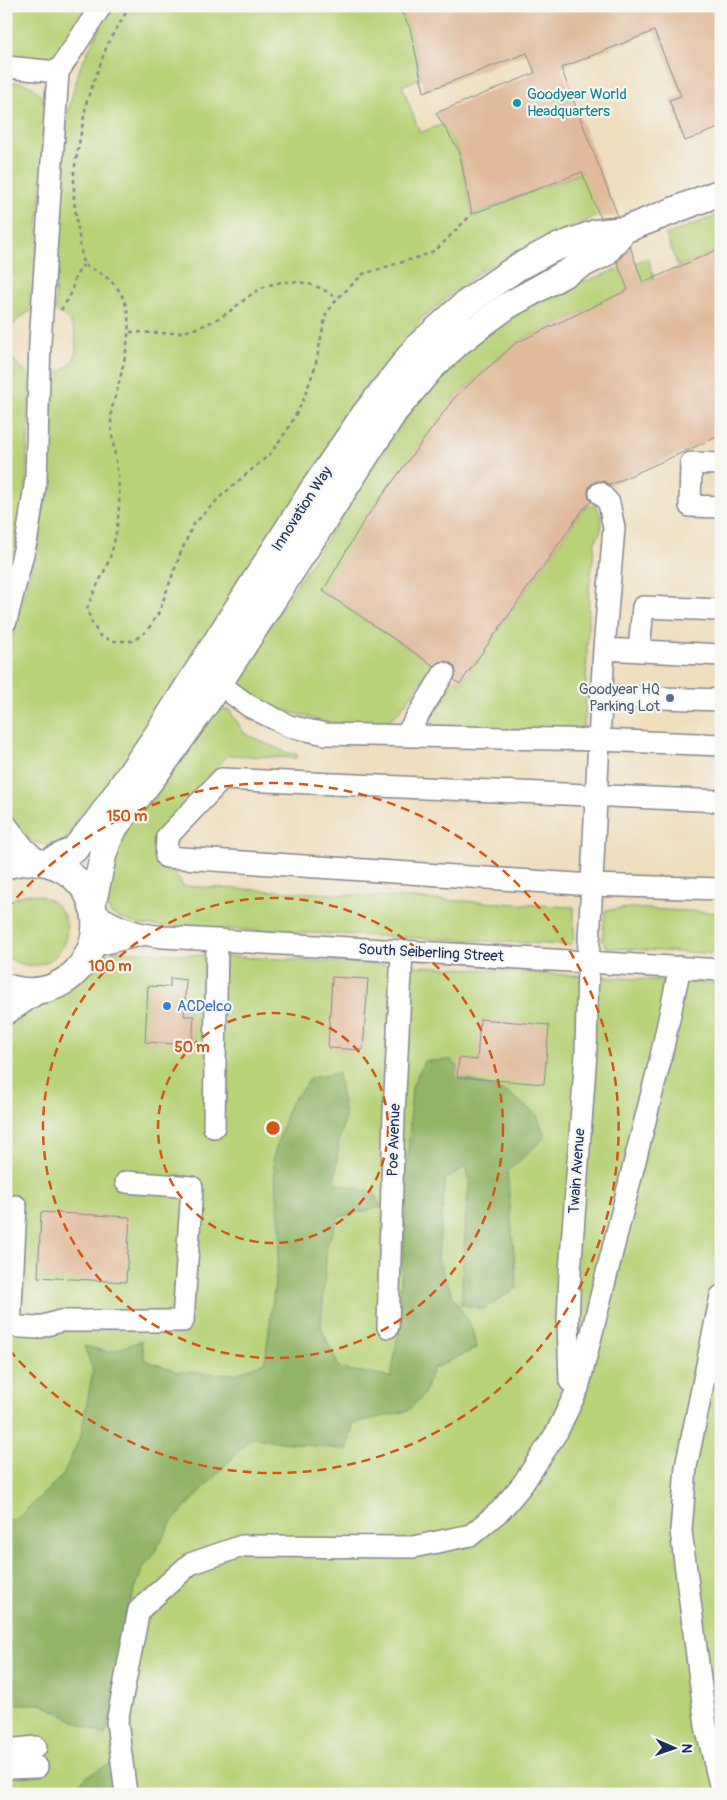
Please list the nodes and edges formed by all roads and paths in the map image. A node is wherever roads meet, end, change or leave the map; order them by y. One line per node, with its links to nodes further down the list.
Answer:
1 (101, 6): 4 (street)
2 (130, 6): 8 (path)
3 (6, 67): 4 (street)
4 (58, 72): 10 (street)
5 (721, 192): 7 (main road, Innovation Way)
6 (472, 214): 9 (path)
7 (624, 230): 21 (main road, Innovation Way); 30 (main road, Innovation Way)
8 (83, 265): 10 (path); 11 (path)
9 (338, 299): 11 (path); 11 (path)
10 (42, 327): 16 (street)
11 (130, 332)
12 (721, 464): 14 (street)
13 (600, 493): 17 (street, Twain Avenue)
14 (721, 507)
15 (721, 610): 18 (street)
16 (6, 621)
17 (604, 650): 18 (street); 22 (street, Twain Avenue)
18 (639, 651): 19 (street)
19 (721, 655)
20 (444, 673): 24 (street)
21 (218, 683): 24 (street); 34 (main road, Innovation Way)
22 (602, 696): 23 (street); 25 (street, Twain Avenue)
23 (721, 700)
24 (406, 735): 25 (street)
25 (599, 740): 26 (street); 27 (street, Twain Avenue)
26 (721, 745)
27 (596, 795): 28 (street); 32 (street, Twain Avenue); 32 (street)
28 (721, 801)
29 (6, 825): 30 (street)
30 (42, 862): 31 (main road); 34 (main road)
31 (6, 866)
32 (592, 884): 33 (street); 39 (street, Twain Avenue)
33 (721, 889)
34 (93, 910): 35 (street, South Seiberling Street); 37 (main road, Innovation Way)
35 (141, 935): 36 (street, South Seiberling Street); 37 (street, South Seiberling Street)
36 (217, 940): 38 (street, South Seiberling Street); 45 (street)
37 (92, 946): 43 (main road)
38 (402, 952): 39 (street, South Seiberling Street); 50 (street, Poe Avenue)
39 (588, 962): 40 (street, South Seiberling Street); 51 (street, Twain Avenue)
40 (680, 967): 41 (street, South Seiberling Street); 55 (street)
41 (721, 970)
42 (6, 986): 43 (main road)
43 (42, 990): 44 (street)
44 (6, 1014)
45 (214, 1127)
46 (126, 1182): 49 (street)
47 (16, 1206): 49 (street)
48 (721, 1296): 54 (street)
49 (8, 1326)
50 (388, 1327)
51 (570, 1381)
52 (6, 1750): 53 (street)
53 (6, 1768)
54 (721, 1789)
55 (126, 1794)

